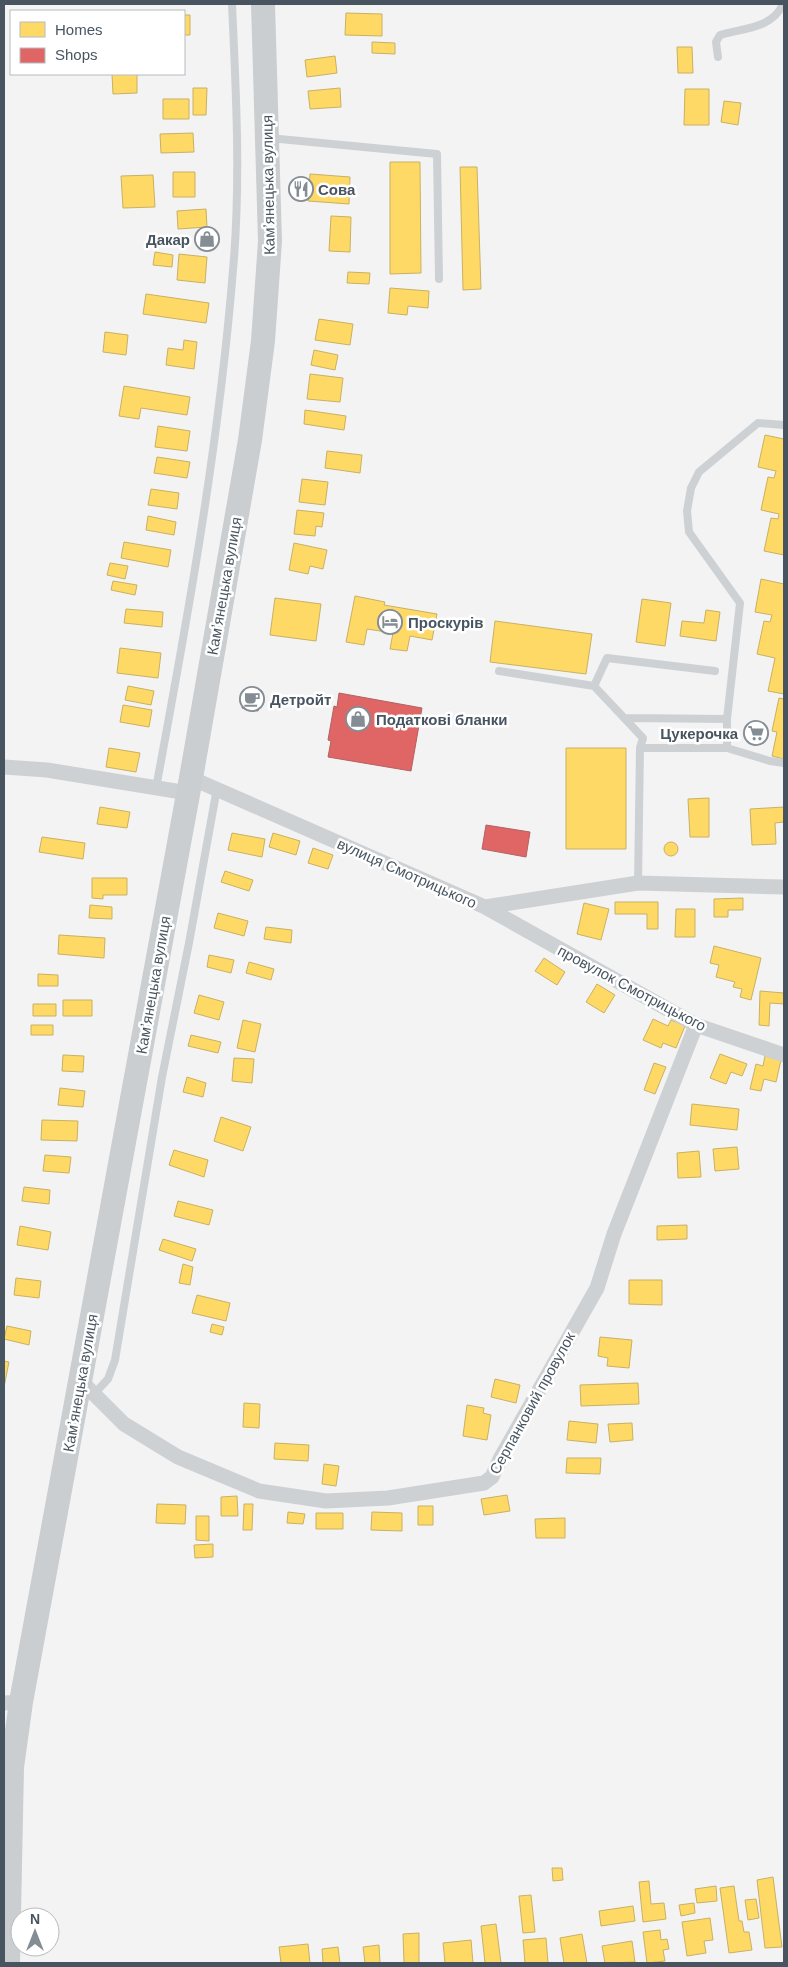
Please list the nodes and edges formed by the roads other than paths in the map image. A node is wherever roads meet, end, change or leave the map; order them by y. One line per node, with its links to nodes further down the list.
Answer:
1 (232, 4): 18 (lane)
2 (263, 4): 5 (main road, Камʼянецька вулиця)
3 (783, 4): 4 (lane)
4 (718, 57)
5 (267, 138): 6 (lane); 17 (main road, Камʼянецька вулиця)
6 (440, 279)
7 (784, 425): 12 (lane)
8 (499, 671): 10 (lane)
9 (716, 671): 10 (lane)
10 (594, 686): 11 (lane)
11 (625, 718): 12 (lane); 13 (lane)
12 (727, 719): 14 (lane)
13 (640, 748): 14 (lane); 20 (lane)
14 (727, 748): 15 (lane)
15 (784, 763)
16 (4, 767): 18 (street, вулиця Смотрицького)
17 (189, 785): 18 (street, вулиця Смотрицького); 19 (street, вулиця Смотрицького); 25 (main road, Камʼянецька вулиця)
18 (156, 788)
19 (217, 788): 22 (street, вулиця Смотрицького); 25 (lane)
20 (638, 883): 21 (street, вулиця Смотрицького); 22 (street, вулиця Смотрицького)
21 (784, 888)
22 (485, 907): 23 (street, провулок Смотрицького)
23 (696, 1026): 24 (street, провулок Смотрицького); 25 (street, Серпанковий провулок)
24 (784, 1055)
25 (87, 1387): 26 (main road, Камʼянецька вулиця)
26 (12, 1703): 27 (main road, Камʼянецька вулиця)
27 (8, 1963)

